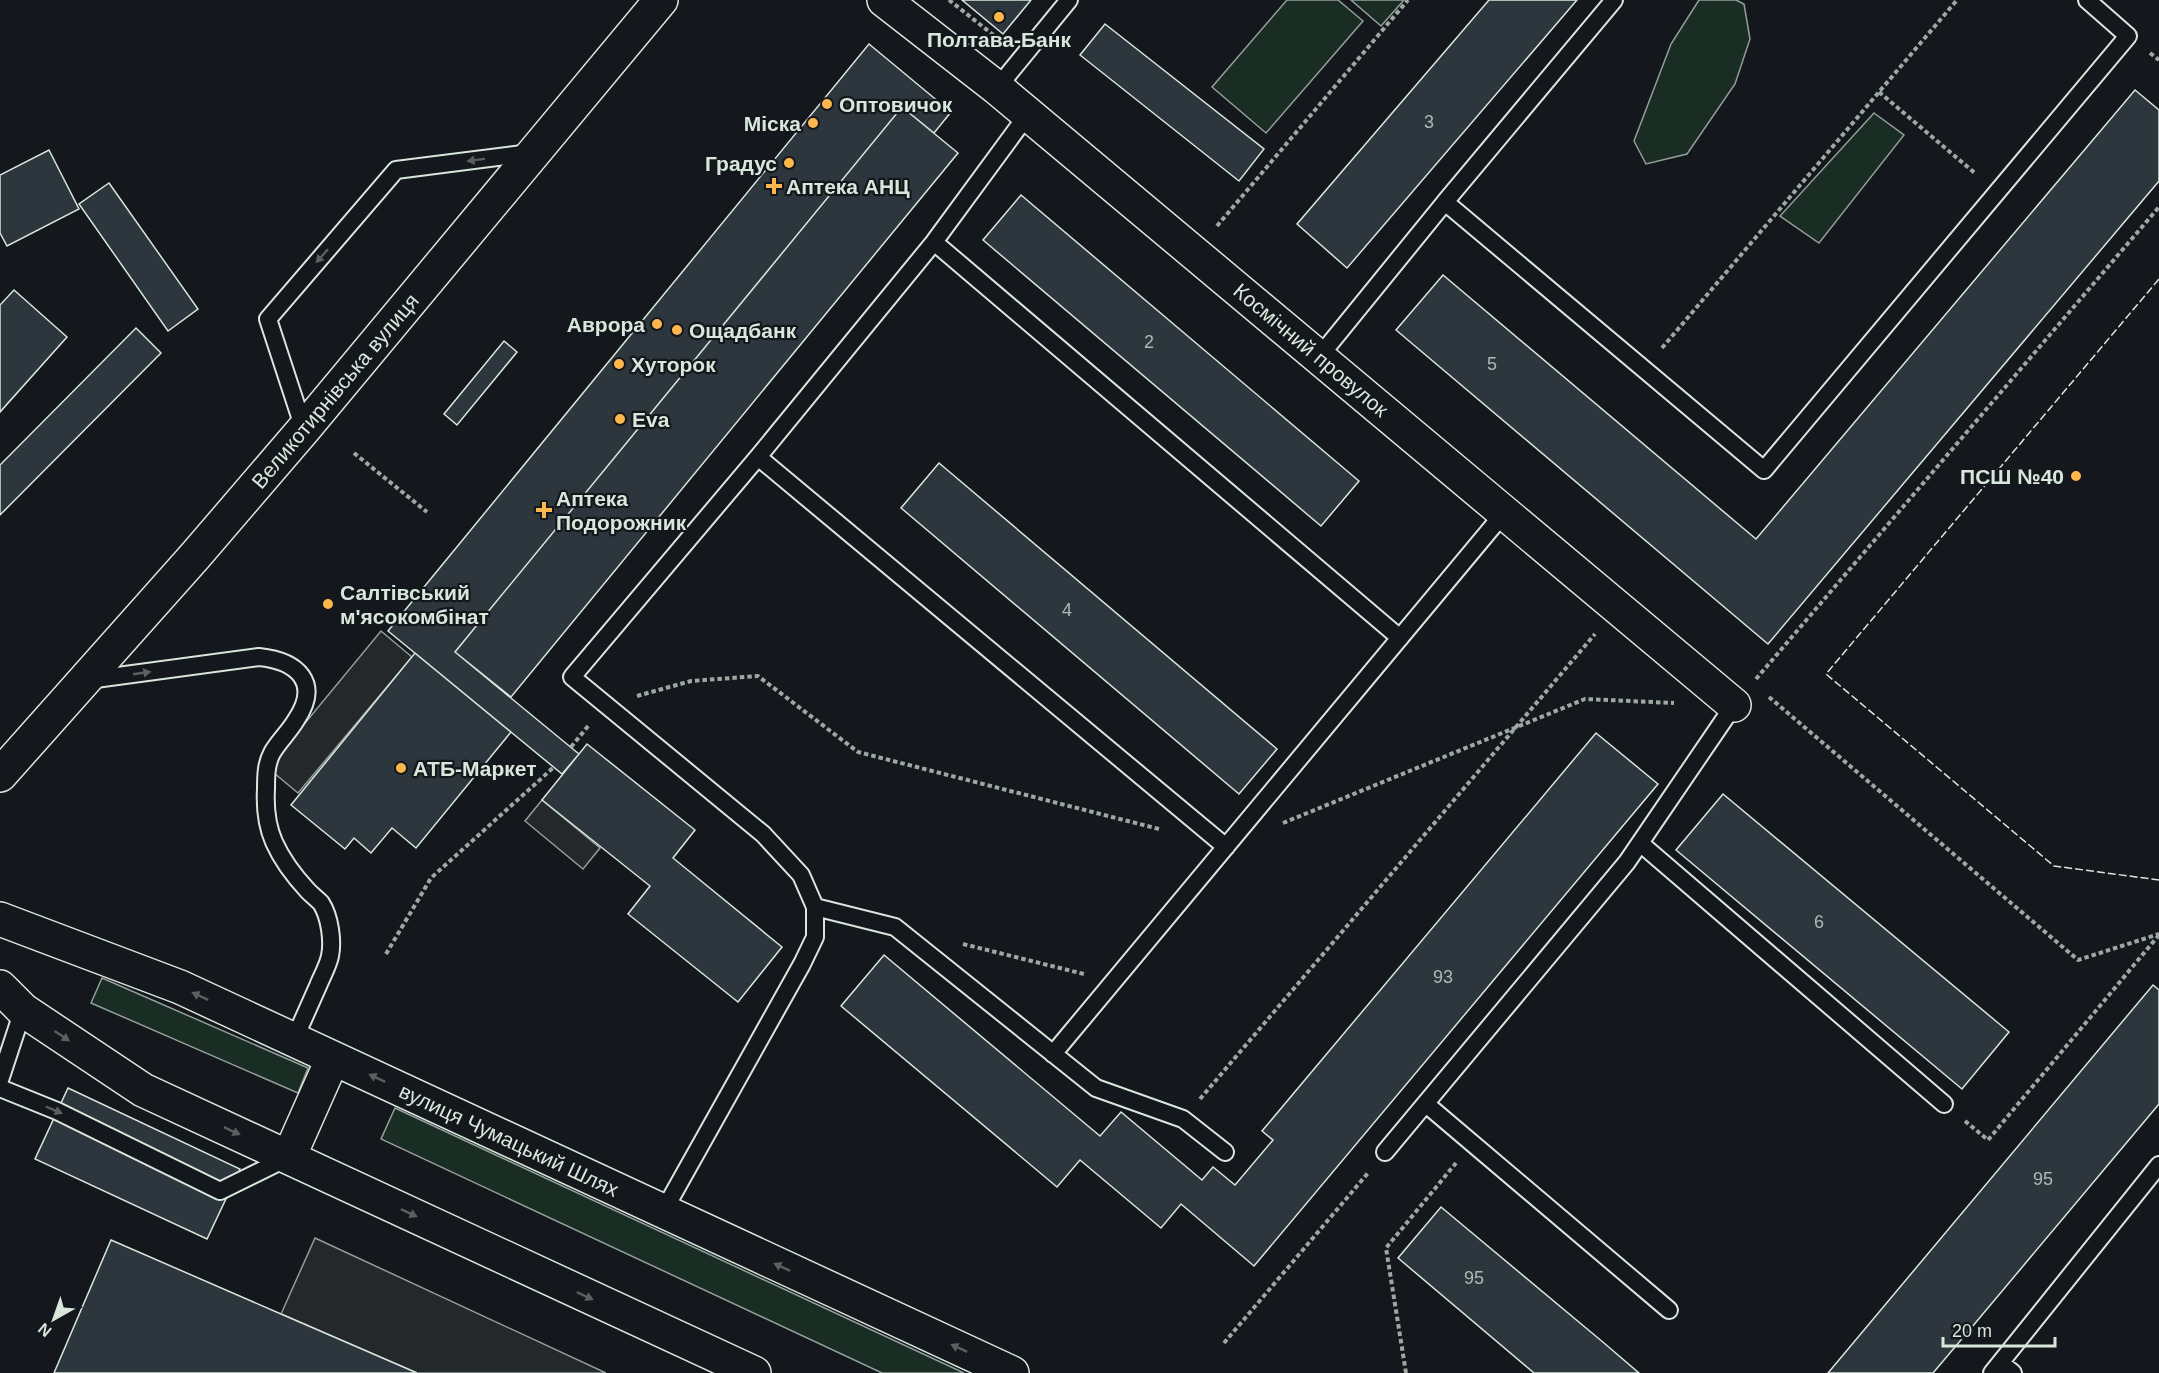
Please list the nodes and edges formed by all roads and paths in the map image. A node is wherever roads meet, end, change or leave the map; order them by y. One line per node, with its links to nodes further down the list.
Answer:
1 (661, 0): 13 (main road, Великотирнівська вулиця)
2 (884, 0): 10 (main road, Космічний провулок)
3 (949, 0): 9 (path)
4 (1069, 0): 10 (lane)
5 (1408, 0): 17 (path)
6 (1614, 0): 15 (lane)
7 (1957, 0): 11 (path)
8 (2087, 0): 14 (lane)
9 (1002, 41)
10 (997, 88): 12 (main road, Космічний провулок)
11 (1879, 92): 14 (path); 20 (path)
12 (1028, 114): 18 (lane); 19 (main road, Космічний провулок)
13 (534, 152): 21 (main road, Великотирнівська вулиця); 21 (lane, one-way to 21)
14 (1997, 192): 20 (lane)
15 (1445, 202): 19 (lane); 20 (lane)
16 (2159, 207): 31 (path)
17 (1217, 227)
18 (934, 242): 23 (lane); 27 (lane)
19 (1319, 357): 25 (main road, Космічний провулок)
20 (1644, 369)
21 (304, 429): 28 (main road, Великотирнівська вулиця)
22 (354, 453): 24 (path)
23 (758, 457): 30 (lane); 38 (lane)
24 (426, 512)
25 (1504, 513): 26 (main road, Космічний провулок); 27 (lane)
26 (1617, 608): 31 (main road, Космічний провулок); 32 (path)
27 (1400, 638): 38 (lane)
28 (84, 681): 34 (main road, Великотирнівська вулиця); 47 (lane, one-way to 47)
29 (1676, 703): 32 (path)
30 (606, 705): 36 (path); 39 (lane)
31 (1734, 705): 37 (lane)
32 (1517, 727): 35 (path); 54 (path)
33 (554, 767): 43 (path)
34 (0, 775)
35 (1280, 825)
36 (1168, 832)
37 (1640, 843): 52 (lane); 53 (lane)
38 (1226, 847): 44 (lane)
39 (815, 907): 48 (lane); 60 (lane)
40 (0, 919): 47 (main road, вулиця Чумацький Шлях, one-way to 40)
41 (2159, 934): 53 (path)
42 (952, 941): 44 (path)
43 (386, 954)
44 (1114, 981): 48 (lane)
45 (0, 987): 46 (main road)
46 (22, 1010): 50 (lane); 58 (main road, one-way to 58)
47 (294, 1040): 49 (main road, вулиця Чумацький Шлях)
48 (1053, 1054): 54 (lane)
49 (333, 1058): 58 (main road); 60 (main road, вулиця Чумацький Шлях, one-way to 49)
50 (0, 1080)
51 (0, 1088): 58 (lane, one-way to 58)
52 (1426, 1104): 55 (lane); 57 (lane)
53 (1944, 1104)
54 (1183, 1119): 56 (lane)
55 (1473, 1143): 61 (lane); 66 (path)
56 (1225, 1152)
57 (1386, 1152): 62 (path)
58 (289, 1157): 64 (main road, one-way to 64)
59 (2159, 1165): 63 (lane)
60 (663, 1212): 65 (main road, вулиця Чумацький Шлях, one-way to 60)
61 (1669, 1310)
62 (1224, 1343)
63 (2002, 1370)
64 (754, 1373)
65 (1012, 1373)
66 (1406, 1373)

